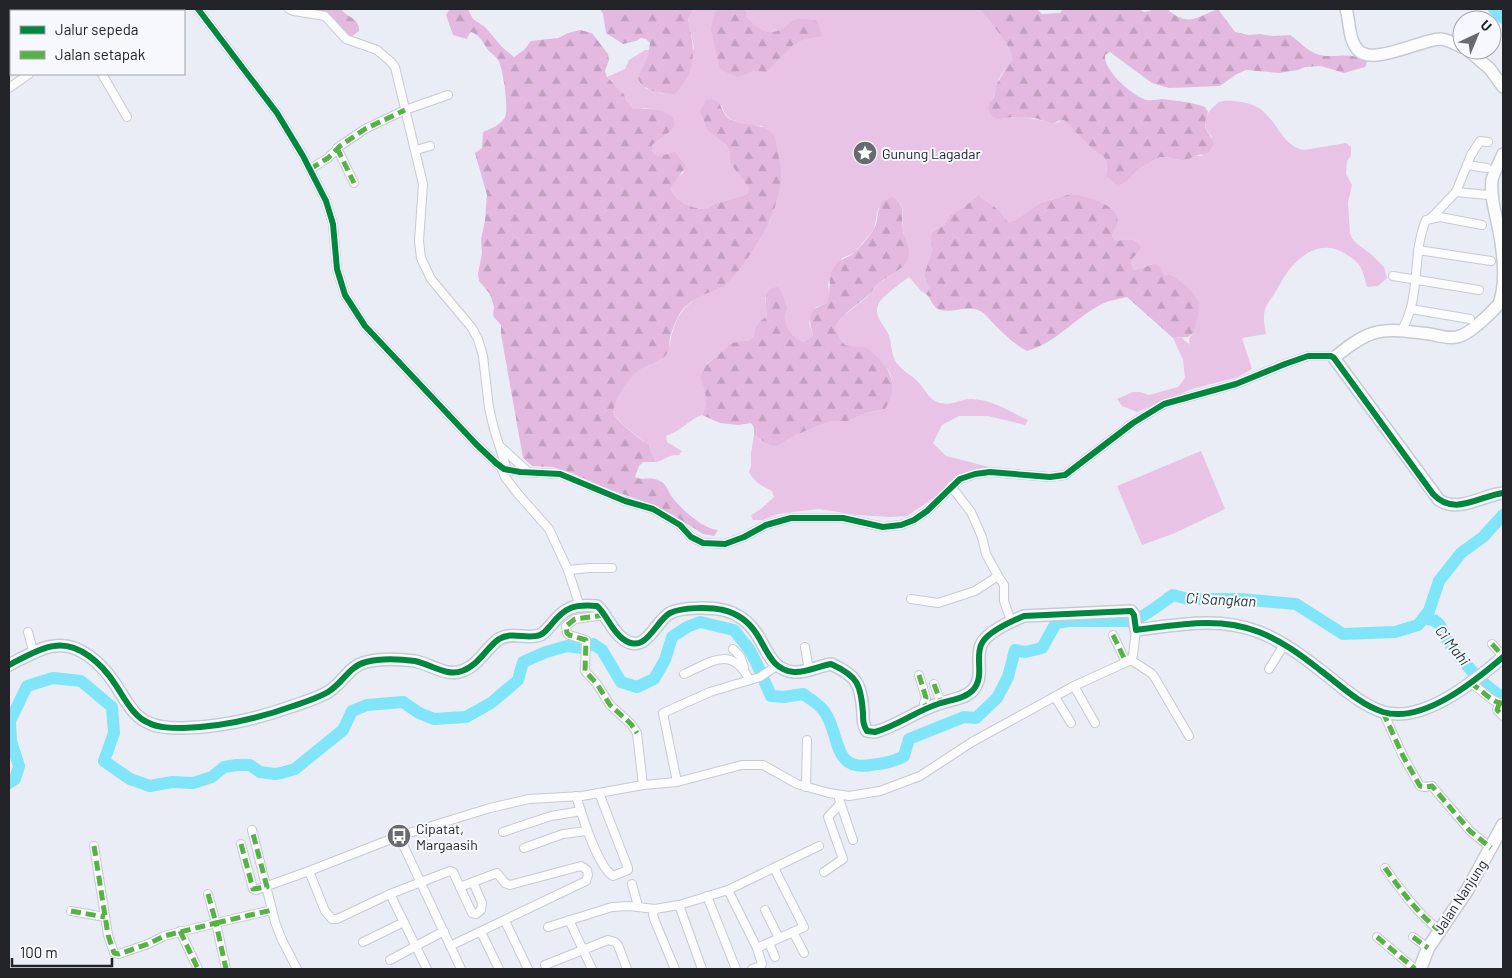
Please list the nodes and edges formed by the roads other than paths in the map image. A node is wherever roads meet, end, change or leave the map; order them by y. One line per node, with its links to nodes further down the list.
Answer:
1 (198, 9): 20 (street)
2 (289, 9): 11 (street)
3 (1346, 9): 4 (street)
4 (1452, 43)
5 (1480, 60): 8 (street)
6 (28, 75): 9 (street)
7 (103, 75): 12 (street)
8 (1503, 87)
9 (9, 88)
10 (448, 95): 11 (street)
11 (405, 110): 15 (street); 16 (street)
12 (127, 117)
13 (1488, 142): 18 (street)
14 (430, 146): 16 (street)
15 (337, 148): 20 (street); 21 (street)
16 (416, 150): 35 (street)
17 (1503, 154): 33 (street)
18 (1466, 165): 19 (street); 22 (street)
19 (1487, 168)
20 (310, 169): 36 (street)
21 (354, 183)
22 (1456, 192): 23 (street); 24 (street)
23 (1488, 195)
24 (1430, 218): 25 (street); 26 (street)
25 (1482, 225)
26 (1418, 250): 27 (street); 29 (street)
27 (1492, 261)
28 (1392, 276): 29 (street)
29 (1415, 280): 30 (street); 31 (street)
30 (1479, 290)
31 (1411, 309): 32 (street); 33 (street)
32 (1470, 319)
33 (1401, 330): 34 (street)
34 (1334, 358): 38 (street); 39 (street)
35 (500, 447): 36 (street); 37 (street)
36 (504, 468): 37 (street); 41 (street)
37 (528, 472): 38 (street)
38 (951, 486): 42 (street)
39 (1503, 493)
40 (612, 568): 41 (street)
41 (568, 570): 44 (street)
42 (998, 576): 43 (street); 46 (street)
43 (911, 599)
44 (578, 601): 45 (street); 54 (street)
45 (605, 615): 59 (street); 79 (street)
46 (1010, 618): 47 (street); 69 (street)
47 (1135, 626): 50 (street); 56 (street)
48 (28, 632): 54 (street)
49 (1113, 635): 56 (street)
50 (1284, 644): 61 (street); 72 (street)
51 (1492, 644): 55 (street)
52 (805, 647): 58 (street)
53 (733, 649): 60 (street)
54 (34, 654): 57 (street)
55 (1503, 656): 65 (street)
56 (1128, 661): 67 (street); 76 (street)
57 (9, 665)
58 (808, 665): 59 (street); 71 (street)
59 (778, 666): 64 (street)
60 (744, 669): 62 (street); 64 (street)
61 (1268, 669)
62 (684, 674)
63 (919, 676): 71 (street)
64 (749, 679): 78 (street)
65 (1476, 679): 70 (street); 72 (street)
66 (934, 684): 69 (street)
67 (1074, 686): 68 (street); 75 (street)
68 (1054, 696): 74 (street); 82 (street)
69 (940, 700): 71 (street)
70 (1501, 704): 73 (street)
71 (926, 706)
72 (1383, 712): 96 (street)
73 (1503, 716)
74 (1071, 723)
75 (1095, 723)
76 (1189, 736)
77 (807, 740): 80 (street)
78 (677, 782): 79 (street); 80 (street)
79 (644, 785): 81 (street)
80 (806, 787): 82 (street)
81 (599, 793): 83 (street); 88 (street)
82 (838, 795): 84 (street)
83 (576, 796): 85 (street); 90 (street)
84 (840, 804): 91 (street); 100 (street)
85 (581, 811): 88 (street); 89 (street)
86 (1503, 825): 96 (main road, Jalan Nanjung)
87 (252, 830): 104 (street)
88 (587, 831): 95 (street)
89 (503, 832)
90 (399, 836): 99 (street); 102 (street)
91 (853, 840)
92 (241, 844): 104 (street)
93 (94, 846): 116 (street)
94 (819, 846): 97 (street)
95 (524, 848)
96 (1491, 848): 122 (main road, Jalan Nanjung)
97 (774, 868): 106 (street); 126 (street)
98 (1385, 868): 122 (street)
99 (309, 871): 104 (street); 108 (street)
100 (824, 872)
101 (473, 882): 105 (street); 105 (street); 118 (street)
102 (422, 883): 105 (street); 108 (street); 124 (street)
103 (632, 884): 111 (street)
104 (267, 886): 113 (street)
105 (460, 887)
106 (728, 890): 109 (street); 134 (street)
107 (208, 894): 120 (street)
108 (390, 894): 119 (street)
109 (707, 896): 110 (street); 152 (street)
110 (679, 905): 112 (street); 151 (street)
111 (638, 906): 112 (street); 117 (street)
112 (655, 909): 150 (street)
113 (272, 910): 120 (street); 143 (street)
114 (764, 910): 128 (street)
115 (71, 911): 116 (street)
116 (105, 917): 123 (street)
117 (569, 920): 121 (street); 136 (street)
118 (505, 921): 125 (street); 147 (street)
119 (404, 922): 130 (street); 132 (street)
120 (216, 923): 123 (street); 142 (street)
121 (548, 927)
122 (1439, 930): 135 (main road, Jalan Nanjung)
123 (180, 931): 141 (street)
124 (444, 931): 132 (street); 133 (street)
125 (481, 932): 133 (street); 146 (street)
126 (793, 932): 128 (street); 137 (street)
127 (1413, 937): 135 (street)
128 (779, 938): 131 (street)
129 (1377, 938): 154 (street)
130 (363, 942)
131 (768, 943): 134 (street); 138 (street)
132 (416, 945): 139 (street); 144 (street)
133 (450, 946): 145 (street)
134 (756, 948): 153 (street)
135 (1428, 948): 155 (main road, Jalan Nanjung)
136 (583, 950): 140 (street); 148 (street); 149 (street)
137 (804, 953)
138 (775, 957)
139 (390, 960)
140 (545, 965)
141 (198, 969)
142 (226, 969)
143 (297, 969)
144 (427, 969)
145 (461, 969)
146 (499, 969)
147 (528, 969)
148 (592, 969)
149 (627, 969)
150 (675, 969)
151 (702, 969)
152 (736, 969)
153 (752, 969)
154 (1415, 969)
155 (1420, 969)

